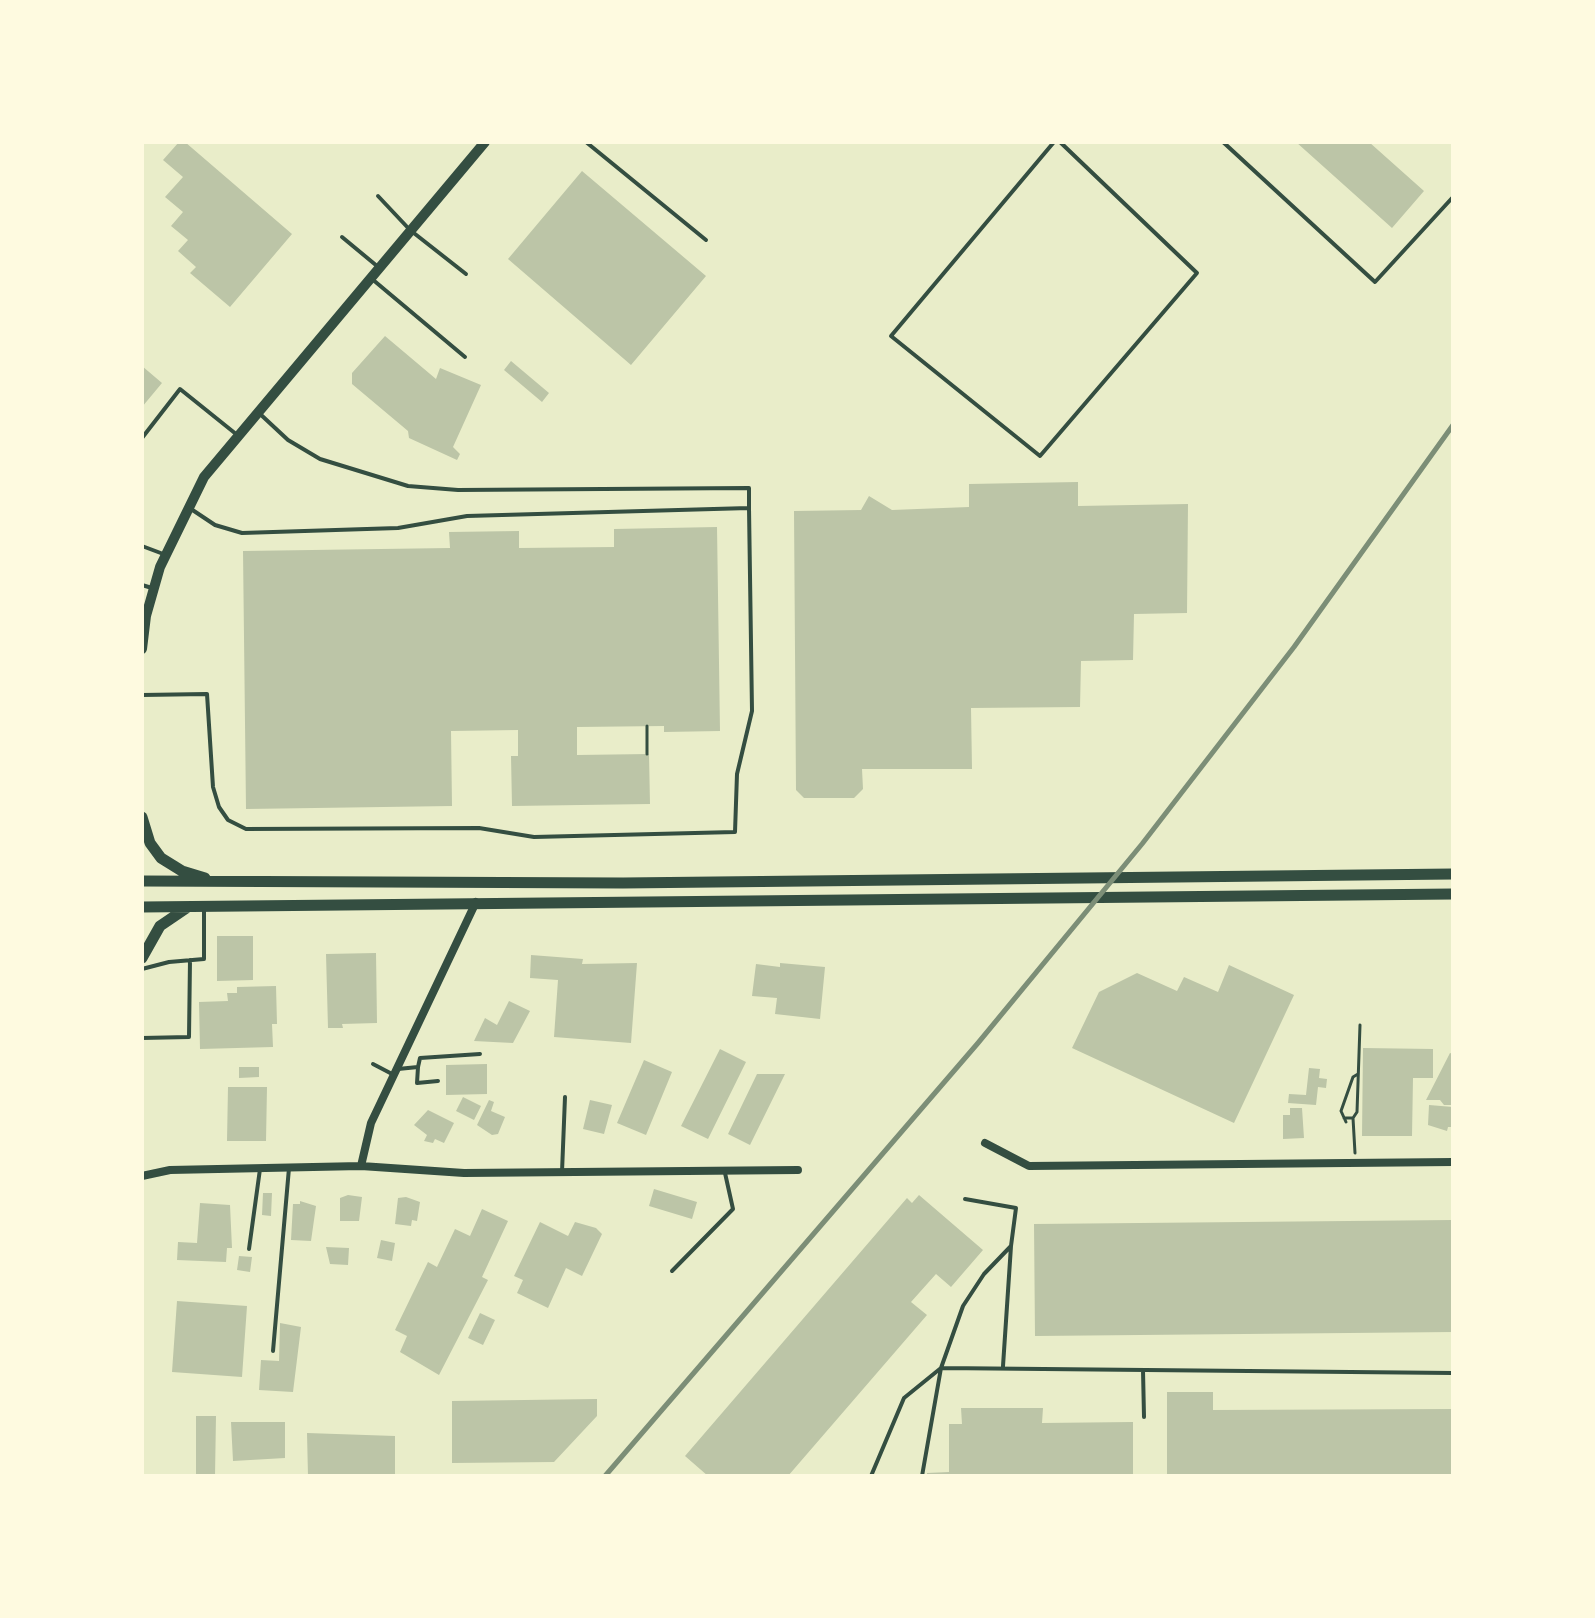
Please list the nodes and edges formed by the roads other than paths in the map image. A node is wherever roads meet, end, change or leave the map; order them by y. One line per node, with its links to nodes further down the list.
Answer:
1 (485, 142): 8 (street)
2 (586, 142): 10 (lane)
3 (1054, 142): 4 (lane)
4 (1060, 142)
5 (1223, 142): 7 (lane)
6 (378, 196): 8 (lane)
7 (1453, 197)
8 (410, 230): 11 (street); 12 (lane)
9 (342, 237): 11 (lane)
10 (706, 240)
11 (379, 267): 13 (street)
12 (466, 274)
13 (370, 277): 14 (lane); 15 (street)
14 (465, 357)
15 (257, 411): 16 (street); 19 (lane)
16 (238, 435): 17 (lane); 18 (street)
17 (142, 438)
18 (189, 508): 19 (lane); 21 (street)
19 (749, 508): 25 (lane)
20 (142, 546): 21 (lane)
21 (167, 555): 23 (street)
22 (142, 585): 23 (lane)
23 (154, 588): 24 (street)
24 (142, 649)
25 (142, 695)
26 (142, 817): 29 (main road)
27 (1453, 874): 29 (main road)
28 (142, 881): 29 (main road)
29 (217, 881)
30 (1453, 894): 31 (main road)
31 (476, 902): 32 (main road); 41 (street)
32 (198, 904): 33 (main road); 34 (main road); 35 (lane)
33 (142, 907)
34 (142, 958)
35 (190, 960): 36 (lane); 37 (lane)
36 (142, 969)
37 (142, 1038)
38 (480, 1054): 40 (lane)
39 (373, 1064): 41 (lane)
40 (418, 1067): 41 (lane); 42 (lane)
41 (395, 1072): 46 (street)
42 (438, 1081)
43 (565, 1097): 51 (lane)
44 (985, 1143): 45 (street)
45 (1453, 1162)
46 (361, 1166): 47 (street); 51 (street)
47 (289, 1168): 48 (street); 57 (lane)
48 (260, 1169): 52 (street); 55 (lane)
49 (798, 1170): 50 (street)
50 (724, 1171): 51 (street); 56 (lane)
51 (562, 1172)
52 (142, 1176)
53 (965, 1199): 54 (lane)
54 (1011, 1246): 58 (lane); 59 (lane)
55 (249, 1249)
56 (672, 1271)
57 (273, 1351)
58 (1003, 1367): 59 (lane); 60 (lane)
59 (941, 1368): 63 (lane); 64 (lane)
60 (1143, 1370): 61 (lane); 62 (lane)
61 (1453, 1373)
62 (1144, 1417)
63 (871, 1476)
64 (922, 1476)

